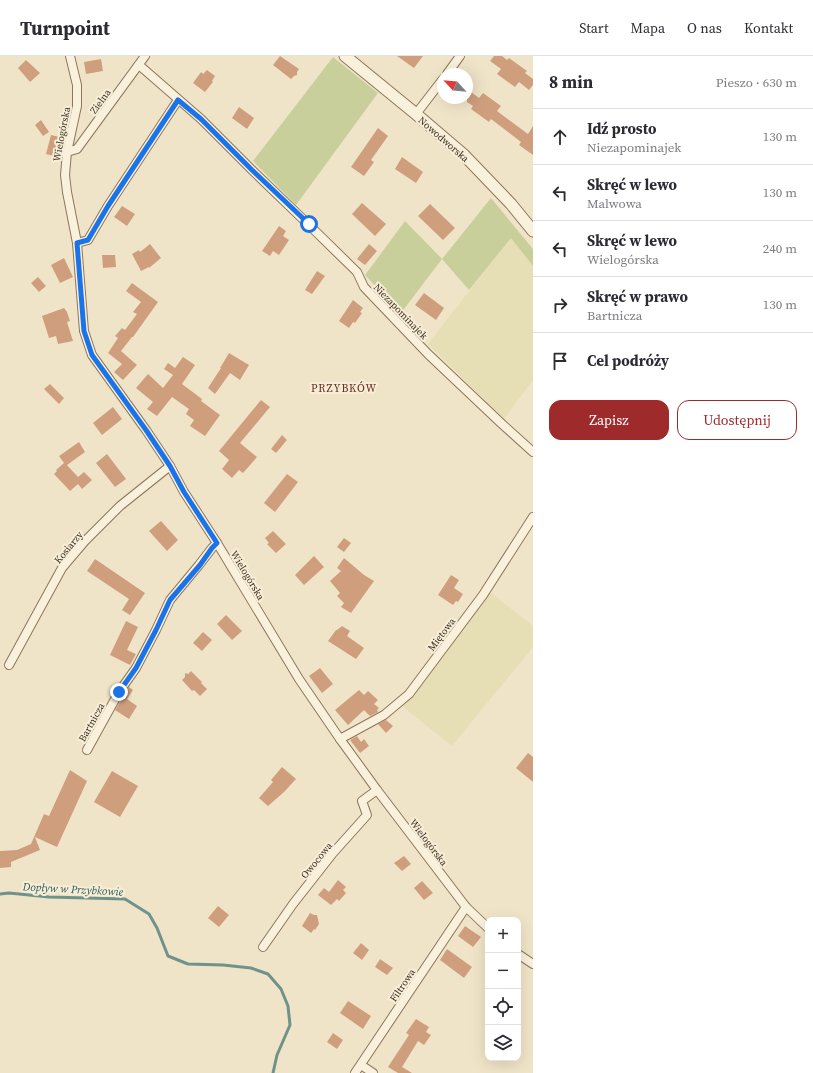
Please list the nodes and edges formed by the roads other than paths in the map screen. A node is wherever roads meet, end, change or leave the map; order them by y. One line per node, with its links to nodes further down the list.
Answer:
1 (70, 56): 10 (street, Wielogórska)
2 (145, 56): 5 (street, Zielna)
3 (345, 56): 9 (street, Nowodworska)
4 (460, 56): 6 (street)
5 (139, 65): 8 (street, Niezapominajek); 10 (street, Zielna)
6 (451, 68)
7 (437, 87): 9 (street)
8 (178, 100): 12 (street); 13 (street, Niezapominajek)
9 (416, 114): 11 (street, Nowodworska)
10 (67, 152): 12 (street, Wielogórska)
11 (533, 231)
12 (77, 243): 14 (street, Wielogórska)
13 (533, 452)
14 (170, 466): 16 (street, Wielogórska); 17 (street, Kosiarzy)
15 (533, 517): 18 (street, Miętowa)
16 (217, 543): 18 (street, Wielogórska); 19 (street, Bartnicza)
17 (9, 665)
18 (340, 739): 20 (street, Wielogórska)
19 (87, 750)
20 (377, 790): 21 (street, Wielogórska); 23 (street, Owocowa)
21 (466, 907): 22 (street, Wielogórska); 26 (street, Filtrowa)
22 (485, 925)
23 (263, 947)
24 (521, 956): 25 (street)
25 (533, 964)
26 (361, 1065): 27 (street, Filtrowa); 28 (street)
27 (355, 1073)
28 (373, 1073)

